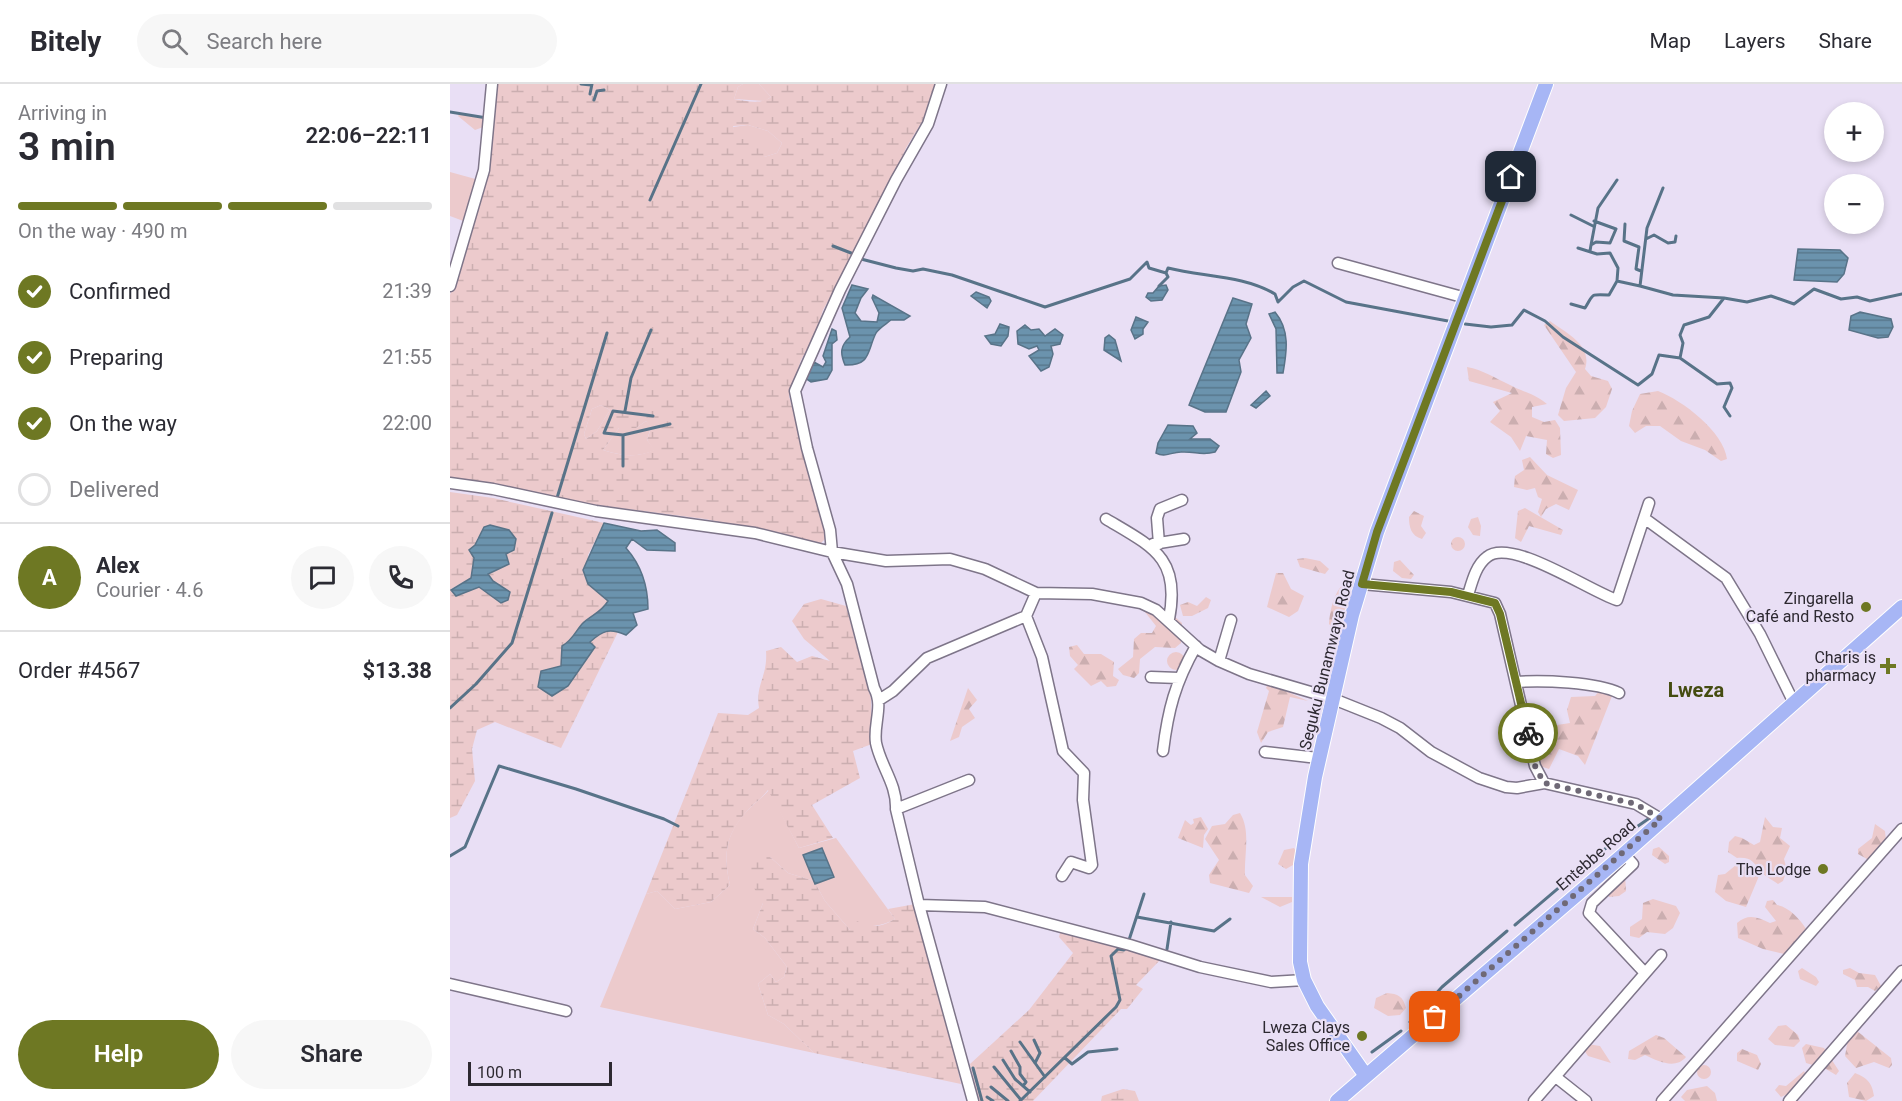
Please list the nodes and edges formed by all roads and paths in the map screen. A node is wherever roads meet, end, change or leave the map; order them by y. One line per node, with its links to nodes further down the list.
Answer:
1 (492, 84): 5 (street)
2 (941, 84): 14 (street)
3 (1546, 84): 6 (main road, Seguku Bunamwaya Road)
4 (1338, 263): 6 (street)
5 (450, 286)
6 (1466, 298): 15 (main road, Seguku Bunamwaya Road)
7 (450, 483): 14 (street)
8 (1182, 500): 13 (street)
9 (1649, 502): 10 (street)
10 (1644, 518): 17 (street); 30 (street)
11 (1106, 519): 13 (street)
12 (1184, 539): 13 (street)
13 (1154, 544): 20 (street)
14 (832, 552): 16 (street); 29 (street)
15 (1362, 584): 17 (street); 28 (main road, Seguku Bunamwaya Road)
16 (1036, 594): 19 (street); 20 (street)
17 (1468, 595): 26 (street)
18 (1902, 607): 30 (main road, Entebbe Road)
19 (1026, 616): 29 (street); 40 (street)
20 (1169, 619): 22 (street)
21 (1231, 620): 23 (street)
22 (1196, 646): 23 (street); 25 (street)
23 (1219, 661): 28 (street)
24 (1151, 677): 25 (street)
25 (1179, 678): 31 (street)
26 (1516, 682): 27 (street); 35 (street)
27 (1619, 693)
28 (1331, 698): 33 (main road, Seguku Bunamwaya Road); 35 (street)
29 (879, 700): 36 (street)
30 (1794, 701): 37 (main road, Entebbe Road)
31 (1163, 751)
32 (1265, 752): 33 (street)
33 (1318, 758): 45 (main road, Seguku Bunamwaya Road)
34 (969, 780): 36 (street)
35 (1544, 783): 37 (street)
36 (896, 809): 41 (street)
37 (1661, 819): 39 (main road, Entebbe Road)
38 (1902, 829): 54 (street)
39 (1624, 854): 44 (street); 48 (main road, Entebbe Road)
40 (1062, 876)
41 (919, 905): 45 (street); 50 (street)
42 (1661, 955): 44 (street)
43 (1902, 971): 55 (street)
44 (1645, 973): 49 (street)
45 (1304, 980): 48 (main road, Seguku Bunamwaya Road)
46 (450, 984): 47 (street)
47 (566, 1011)
48 (1366, 1076): 51 (main road, Entebbe Road)
49 (1557, 1077): 52 (street); 53 (street)
50 (973, 1101)
51 (1337, 1101)
52 (1534, 1101)
53 (1586, 1101)
54 (1662, 1101)
55 (1789, 1101)

